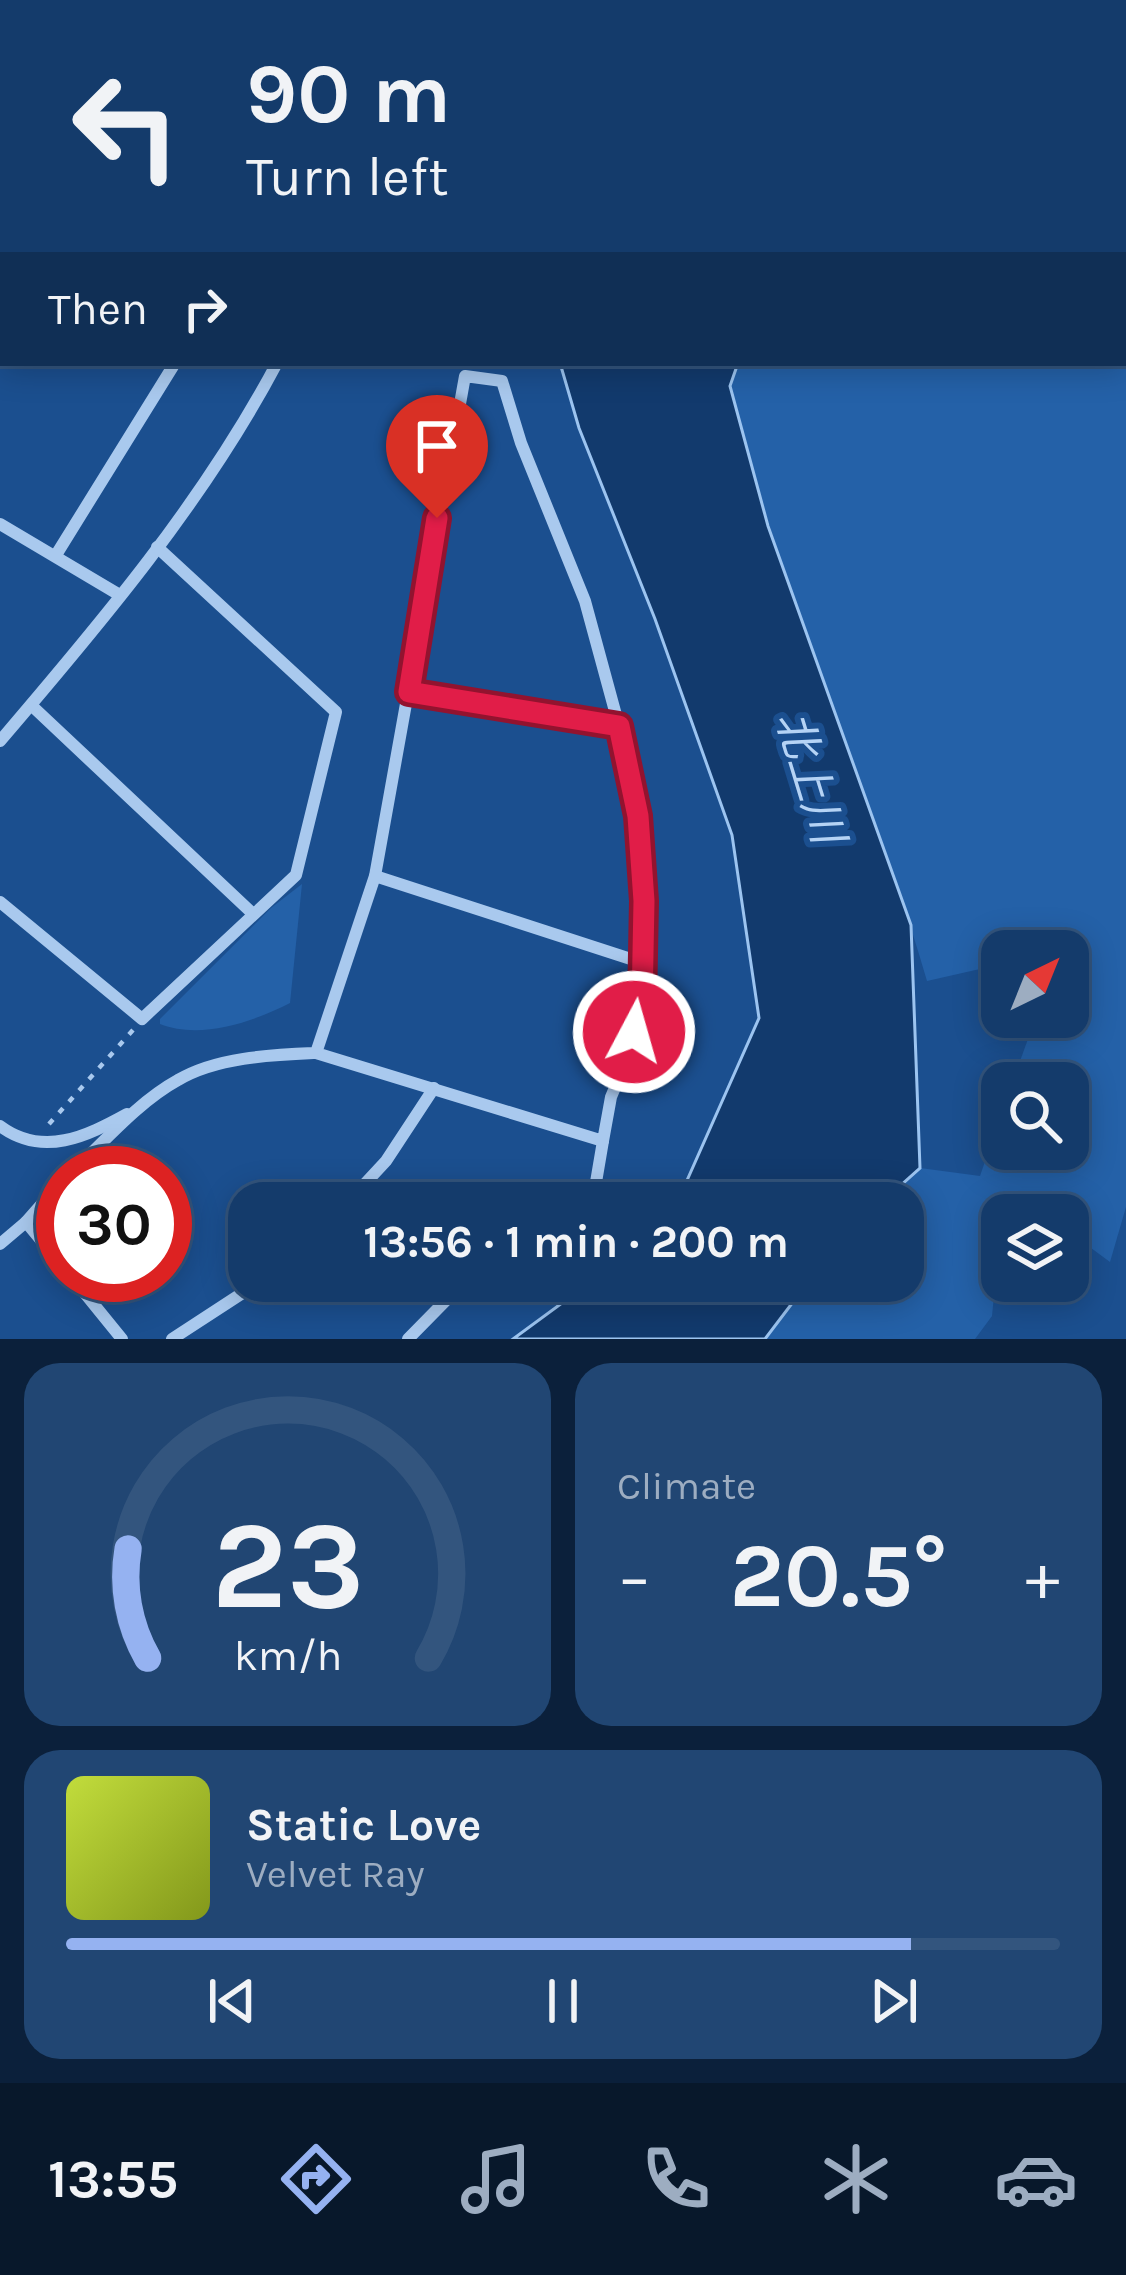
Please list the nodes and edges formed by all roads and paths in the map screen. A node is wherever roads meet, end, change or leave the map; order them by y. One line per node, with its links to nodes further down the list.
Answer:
1 (173, 366): 5 (street)
2 (275, 366): 4 (street)
3 (0, 524): 5 (street)
4 (157, 548): 6 (street); 13 (street)
5 (56, 555): 6 (street)
6 (118, 594): 8 (street)
7 (409, 692): 9 (street); 9 (street); 11 (street)
8 (31, 705): 10 (street); 13 (street)
9 (619, 726): 14 (street)
10 (0, 741)
11 (375, 876): 14 (street); 16 (street)
12 (0, 902): 15 (street)
13 (252, 913): 15 (street)
14 (640, 962): 21 (street)
15 (142, 1019): 19 (path)
16 (316, 1053): 17 (street); 18 (street)
17 (434, 1088): 21 (street); 23 (street)
18 (147, 1103): 20 (street); 22 (street)
19 (49, 1124)
20 (0, 1126)
21 (603, 1141): 24 (street)
22 (100, 1146)
23 (366, 1182)
24 (596, 1182)
25 (36, 1211): 26 (street)
26 (26, 1222): 27 (street); 28 (street)
27 (36, 1234)
28 (0, 1244)
29 (92, 1302): 32 (street)
30 (229, 1302): 33 (street)
31 (444, 1302): 34 (street)
32 (122, 1339)
33 (172, 1339)
34 (408, 1339)

